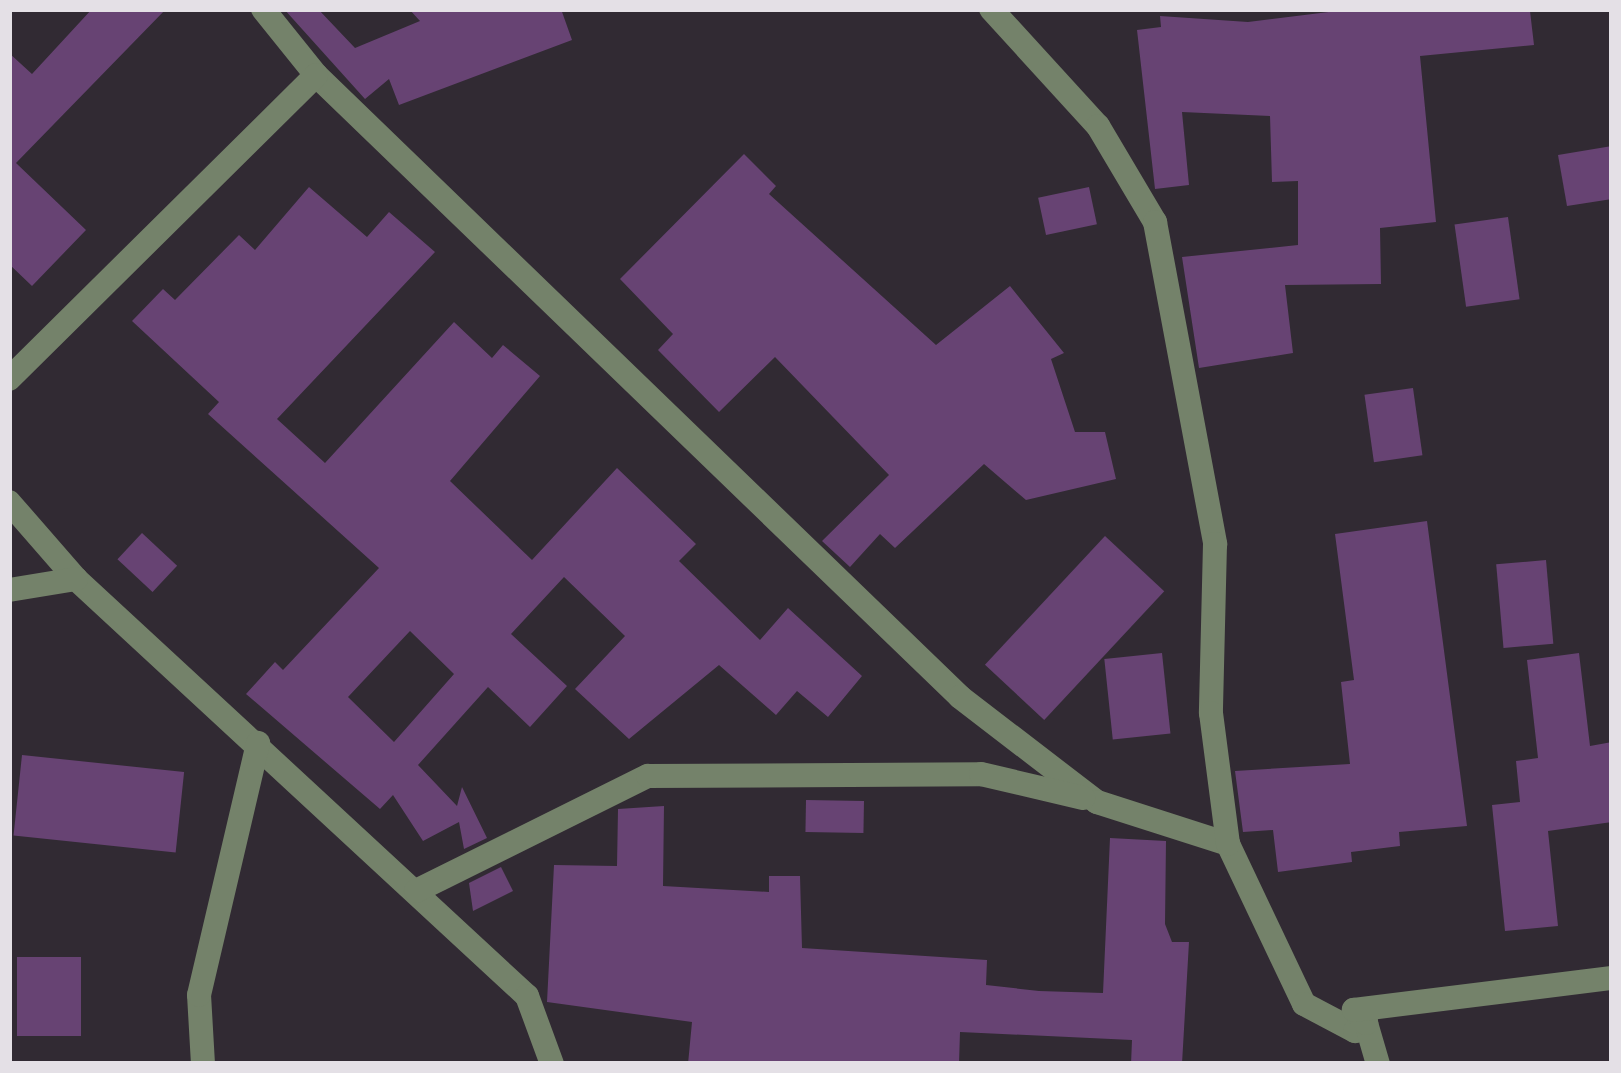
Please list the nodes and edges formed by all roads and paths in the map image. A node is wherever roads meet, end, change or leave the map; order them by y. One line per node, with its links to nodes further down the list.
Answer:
1 (263, 9): 3 (street)
2 (992, 9): 10 (street)
3 (316, 75): 4 (street); 9 (street)
4 (9, 379)
5 (9, 502): 6 (street)
6 (76, 579): 7 (street); 8 (street)
7 (9, 590)
8 (258, 743): 11 (street); 14 (street)
9 (1097, 802): 10 (street); 11 (street)
10 (1228, 844): 13 (street)
11 (416, 891): 15 (street)
12 (1612, 978): 13 (street)
13 (1366, 1023): 16 (street)
14 (203, 1064)
15 (552, 1064)
16 (1378, 1064)

